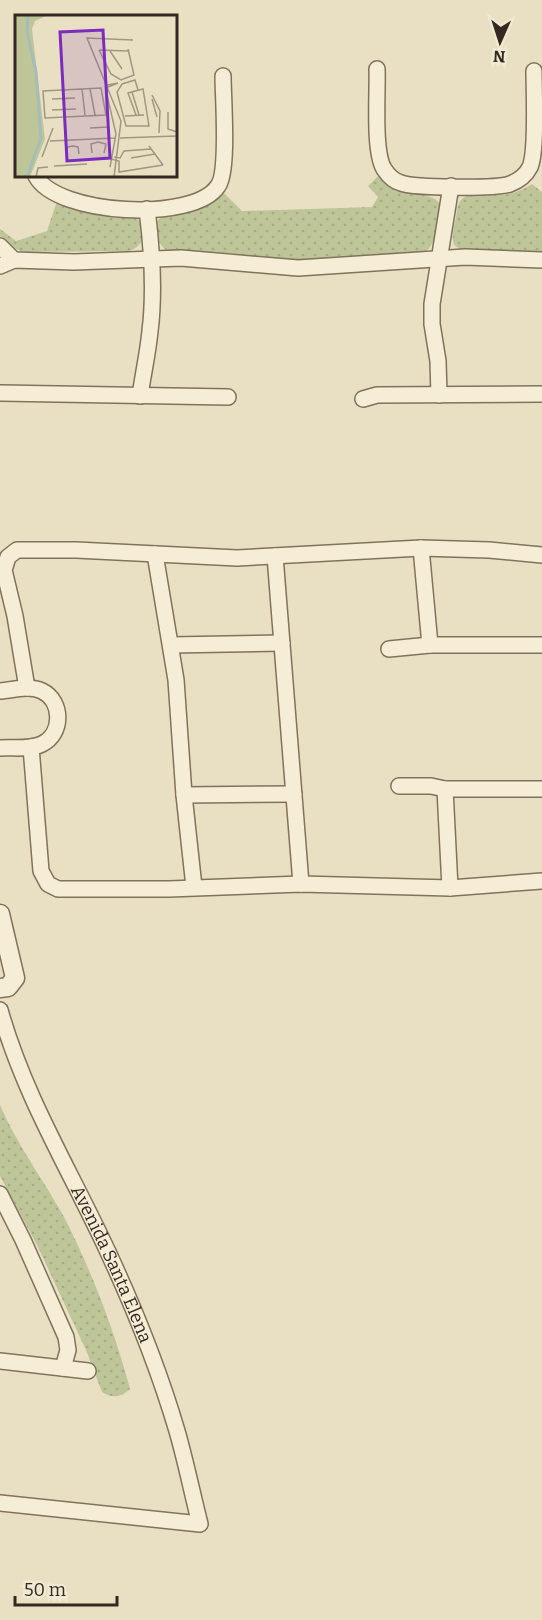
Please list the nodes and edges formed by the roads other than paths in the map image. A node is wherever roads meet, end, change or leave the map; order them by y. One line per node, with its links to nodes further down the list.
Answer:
1 (377, 69): 5 (street)
2 (534, 71): 5 (street)
3 (223, 76): 6 (street)
4 (37, 177): 6 (street)
5 (451, 186): 9 (street)
6 (147, 209): 8 (street)
7 (0, 246): 10 (street)
8 (151, 258): 9 (street); 10 (street); 16 (street)
9 (440, 259): 11 (street); 15 (street)
10 (14, 260): 12 (street)
11 (542, 260)
12 (0, 266)
13 (1, 393): 16 (street)
14 (542, 394): 15 (street)
15 (439, 395): 18 (street)
16 (140, 396): 17 (street)
17 (228, 397)
18 (363, 399)
19 (421, 548): 21 (street); 22 (street); 25 (street)
20 (155, 554): 22 (street); 24 (street); 28 (street)
21 (542, 555)
22 (275, 556): 23 (street)
23 (282, 643): 24 (street); 35 (street)
24 (171, 645): 36 (street)
25 (430, 645): 26 (street); 27 (street)
26 (542, 645)
27 (389, 649)
28 (27, 688): 29 (street); 30 (street)
29 (0, 691)
30 (31, 747): 31 (street); 39 (street)
31 (0, 748)
32 (399, 786): 33 (street)
33 (445, 789): 34 (street); 40 (street)
34 (542, 789)
35 (294, 794): 36 (street); 38 (street)
36 (184, 795): 39 (street)
37 (542, 881): 40 (street)
38 (301, 884): 39 (street); 40 (street)
39 (194, 887)
40 (450, 888)
41 (0, 914): 42 (street)
42 (0, 988)
43 (0, 1010): 48 (street, Avenida Santa Elena)
44 (0, 1194): 46 (street)
45 (0, 1361): 46 (street)
46 (63, 1368): 47 (street)
47 (88, 1371)
48 (0, 1503)

